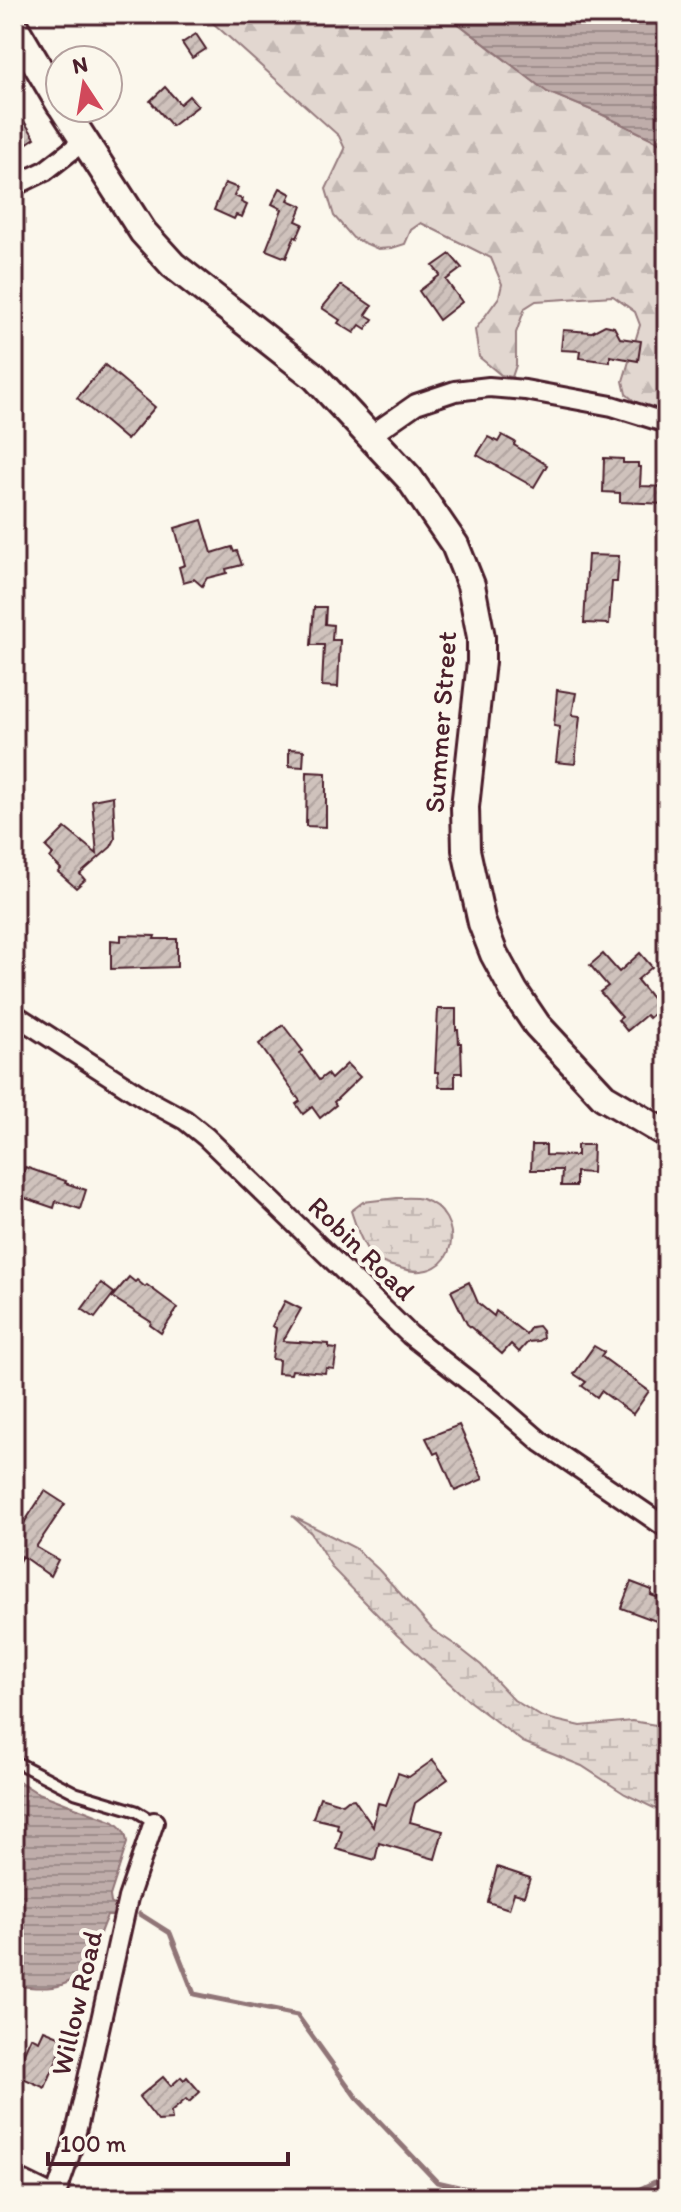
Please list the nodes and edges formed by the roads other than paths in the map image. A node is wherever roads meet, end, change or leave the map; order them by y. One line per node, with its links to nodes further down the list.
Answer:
1 (14, 26): 2 (street, Summer Street)
2 (44, 77)
3 (74, 124): 4 (street, Summer Street)
4 (85, 140): 5 (street); 7 (street, Summer Street)
5 (14, 186)
6 (667, 423): 7 (street)
7 (370, 436): 9 (street, Summer Street)
8 (14, 1014): 10 (street, Robin Road)
9 (667, 1134)
10 (667, 1528)
11 (14, 1761): 12 (lane)
12 (154, 1822): 14 (street, Willow Road)
13 (14, 2177): 14 (street)
14 (56, 2197)

